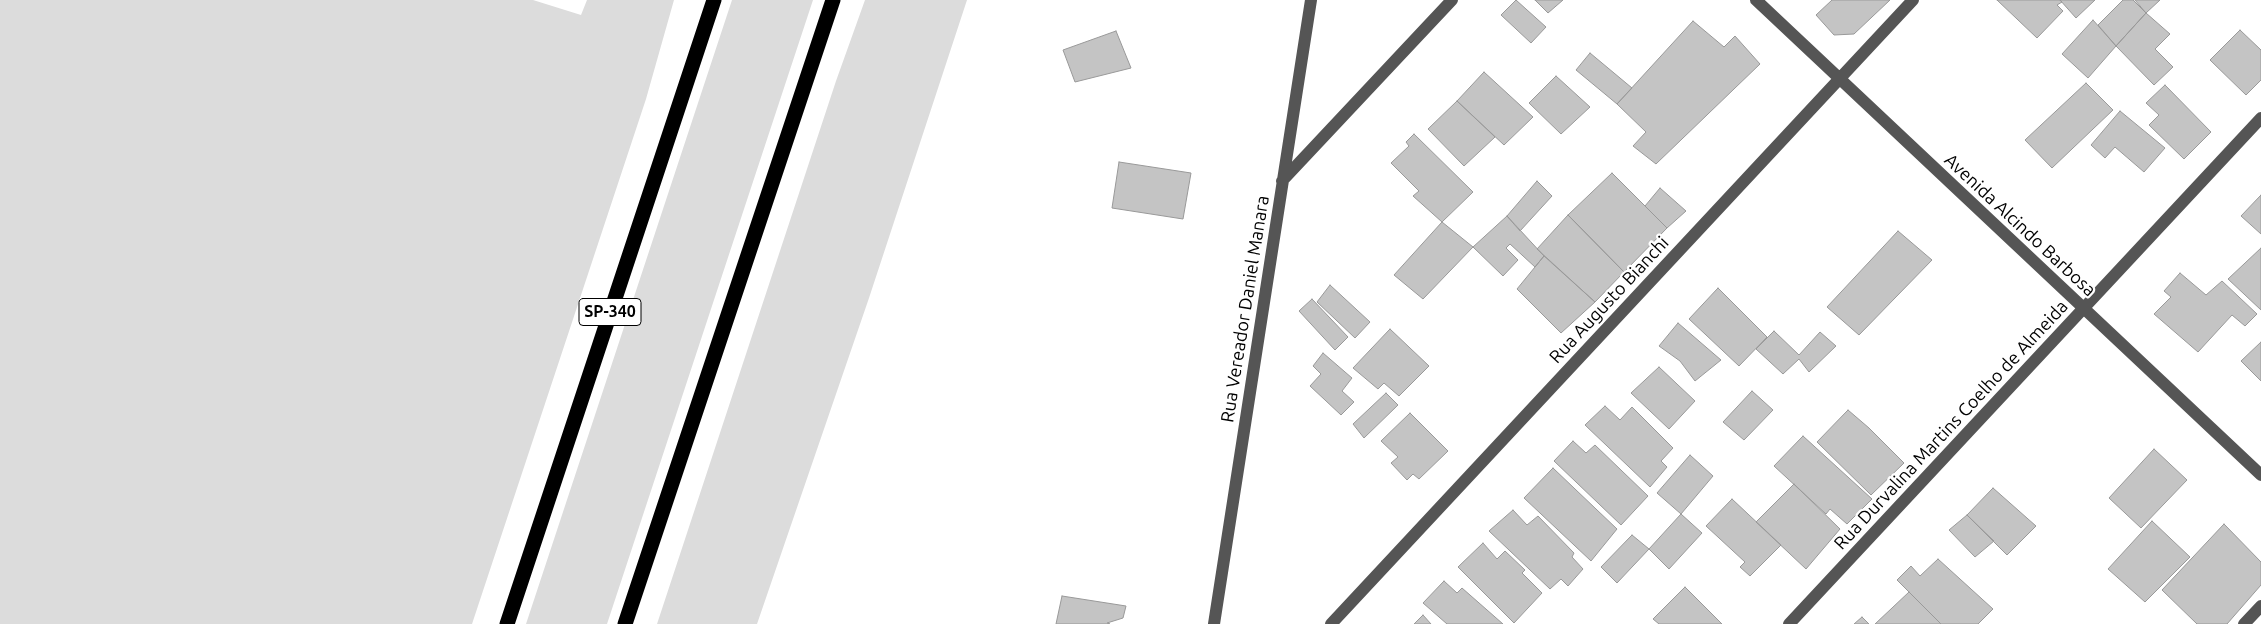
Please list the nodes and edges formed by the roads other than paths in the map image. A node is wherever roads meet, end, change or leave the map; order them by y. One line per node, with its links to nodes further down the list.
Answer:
1 (714, 0): 13 (highway, SP-340)
2 (833, 0): 14 (highway)
3 (1311, 0): 9 (street, Rua Vereador Daniel Manara)
4 (1452, 0): 9 (street)
5 (1756, 0): 7 (street, Avenida Alcindo Barbosa)
6 (1913, 0): 7 (street, Rua Augusto Bianchi)
7 (1838, 80): 10 (street, Avenida Alcindo Barbosa); 16 (street, Rua Augusto Bianchi)
8 (2261, 118): 10 (street, Rua Durvalina Martins Coelho de Almeida)
9 (1282, 181): 15 (street, Rua Vereador Daniel Manara)
10 (2084, 310): 11 (street, Avenida Alcindo Barbosa); 17 (street, Rua Durvalina Martins Coelho de Almeida)
11 (2261, 475)
12 (2261, 606): 18 (street)
13 (506, 624)
14 (625, 624)
15 (1214, 624)
16 (1331, 624)
17 (1789, 624)
18 (2244, 624)

